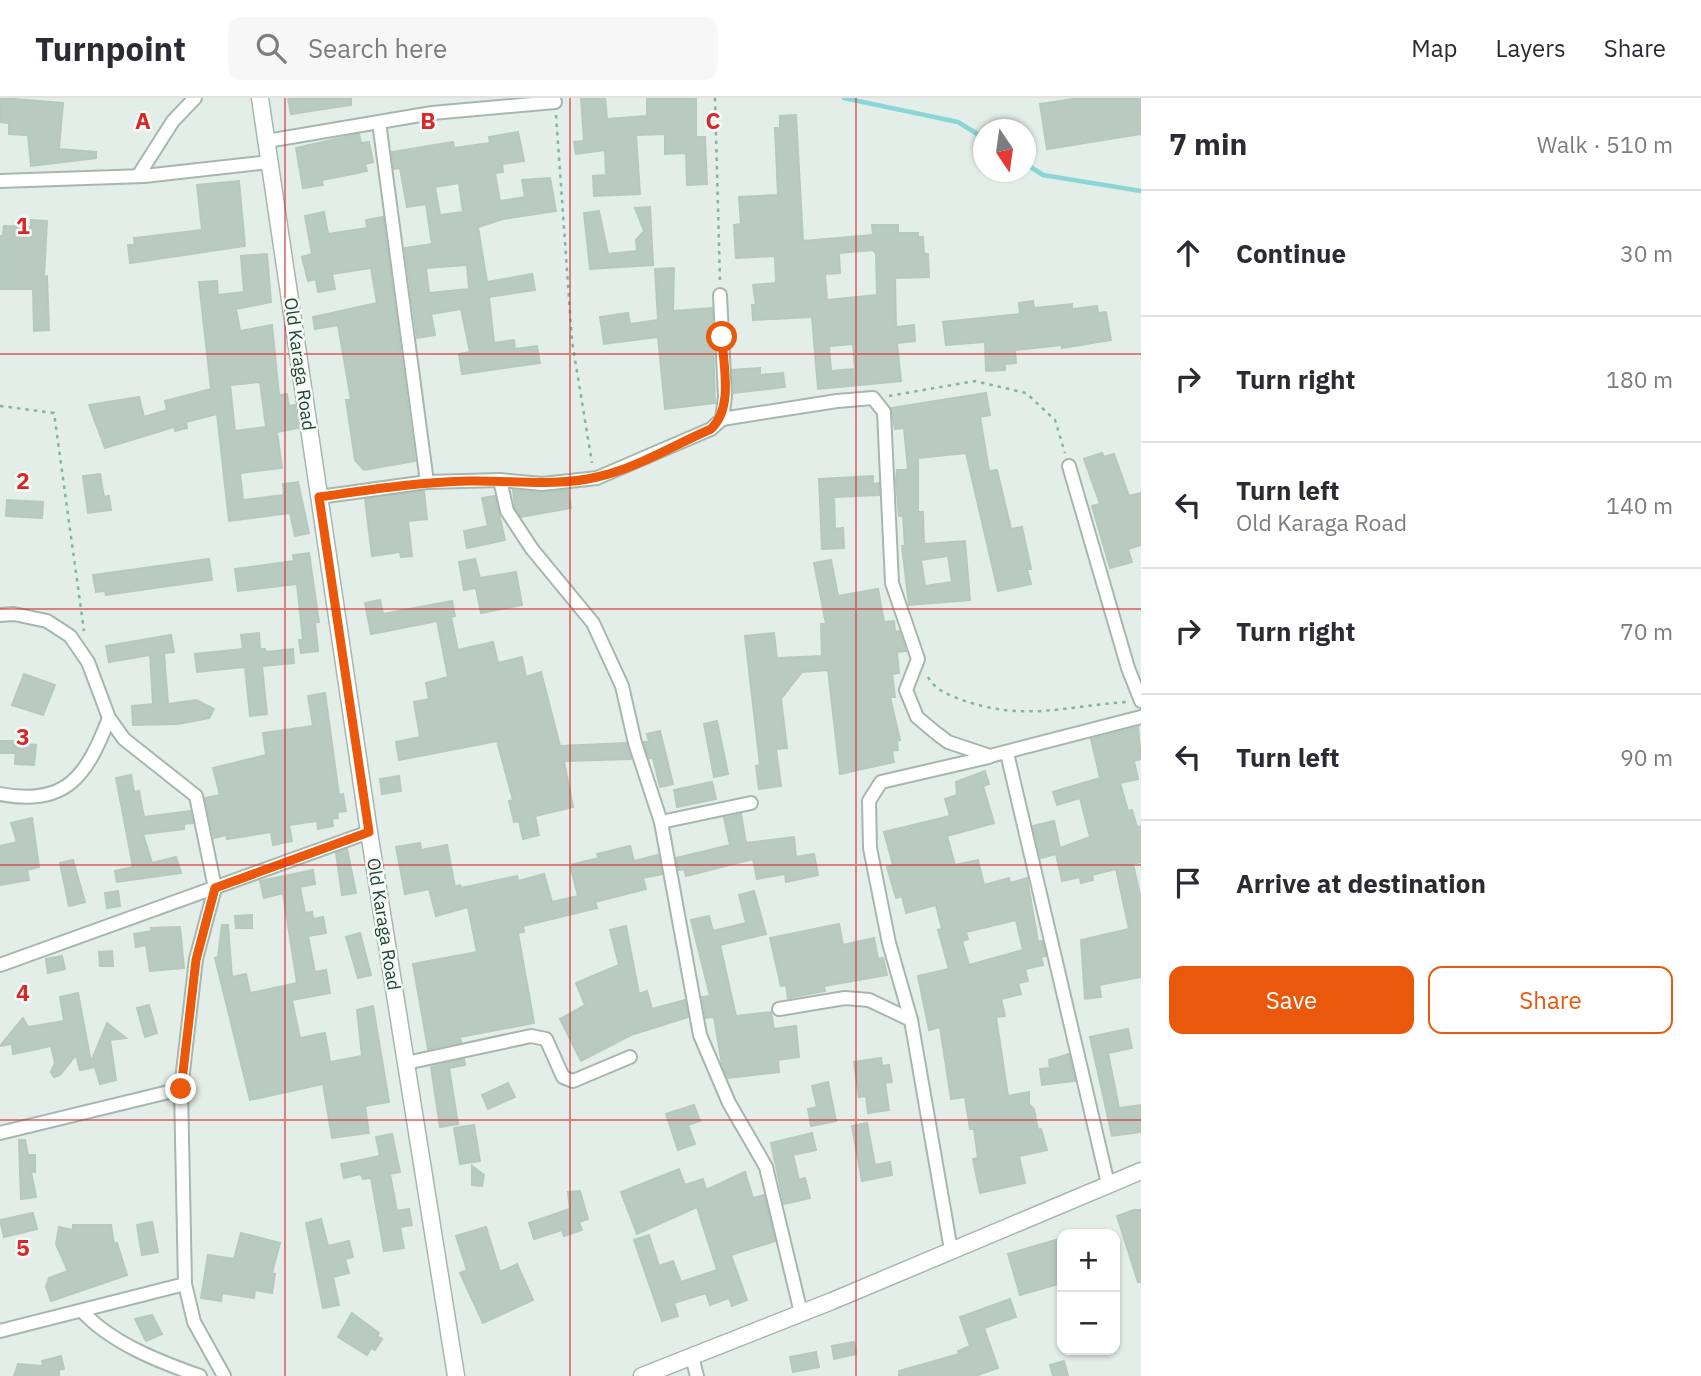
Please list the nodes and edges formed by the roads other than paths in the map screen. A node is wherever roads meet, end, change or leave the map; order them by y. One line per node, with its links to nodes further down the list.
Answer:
1 (195, 98): 7 (street)
2 (260, 98): 5 (street, Old Karaga Road)
3 (555, 102): 4 (street)
4 (380, 122): 5 (street); 13 (street)
5 (267, 141): 6 (street, Old Karaga Road)
6 (270, 162): 7 (street); 14 (street, Old Karaga Road)
7 (138, 176): 8 (street)
8 (0, 181)
9 (720, 295): 10 (street)
10 (722, 419): 12 (street); 20 (street)
11 (1069, 467): 16 (street)
12 (500, 480): 13 (street); 23 (street)
13 (427, 482): 14 (street)
14 (319, 497): 24 (street, Old Karaga Road)
15 (0, 615): 18 (street)
16 (1141, 701)
17 (1141, 717): 19 (street)
18 (108, 718): 21 (street); 25 (street)
19 (1007, 753): 20 (street); 34 (street)
20 (990, 757): 28 (street)
21 (0, 794)
22 (751, 803): 23 (street)
23 (661, 821): 38 (street)
24 (369, 832): 25 (street); 30 (street, Old Karaga Road)
25 (215, 888): 26 (street); 31 (street)
26 (0, 965)
27 (779, 1009): 28 (street)
28 (911, 1020): 35 (street)
29 (630, 1057): 30 (street)
30 (406, 1063): 43 (street, Old Karaga Road)
31 (181, 1089): 32 (street); 36 (street)
32 (0, 1133)
33 (1141, 1171): 34 (street)
34 (1108, 1184): 35 (street)
35 (951, 1250): 38 (street)
36 (184, 1284): 37 (street); 42 (street)
37 (82, 1311): 39 (street); 41 (street)
38 (801, 1313): 40 (street)
39 (0, 1331)
40 (692, 1357): 44 (street); 45 (street)
41 (200, 1376)
42 (224, 1376)
43 (456, 1376)
44 (642, 1376)
45 (697, 1376)

